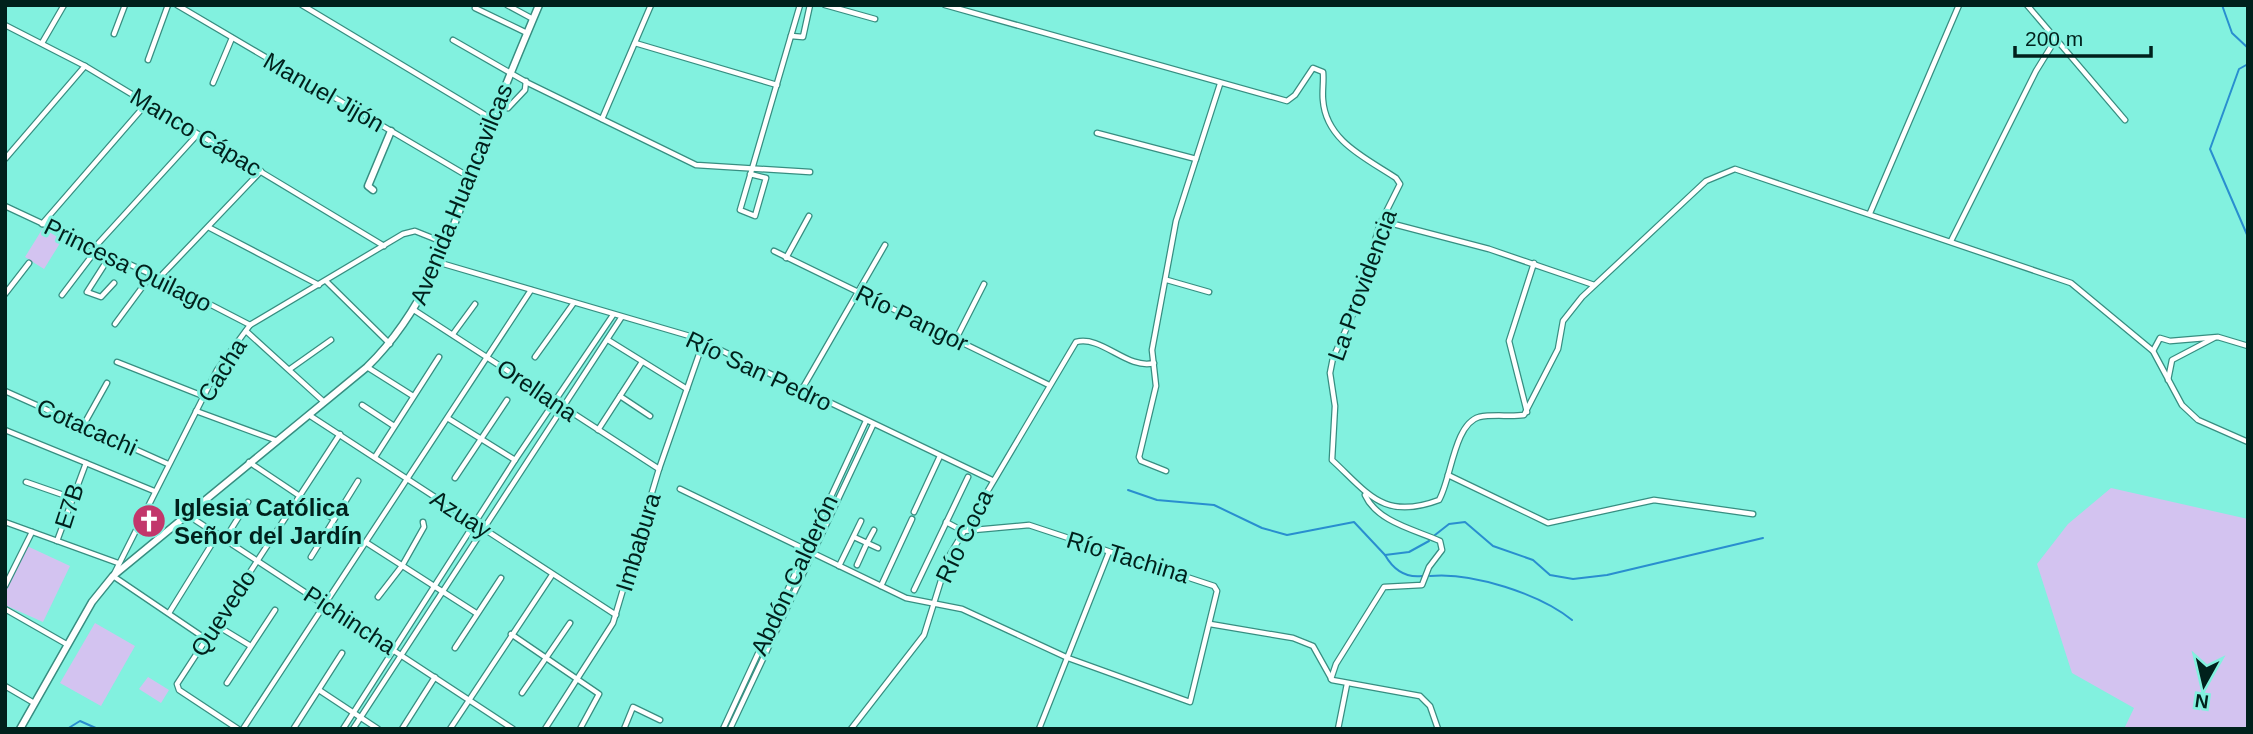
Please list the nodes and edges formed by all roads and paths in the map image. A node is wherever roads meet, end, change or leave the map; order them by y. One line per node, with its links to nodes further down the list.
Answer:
1 (64, 5): 25 (street)
2 (125, 5): 20 (street)
3 (168, 5): 27 (street)
4 (177, 5): 23 (street, Manuel Jijón)
5 (302, 5): 36 (street)
6 (507, 5): 16 (street)
7 (539, 5): 16 (street, Avenida Huancavilcas)
8 (651, 5): 26 (street)
9 (800, 5): 21 (street)
10 (810, 5): 21 (street)
11 (825, 5): 17 (street)
12 (945, 5): 32 (street, La Providencia)
13 (1959, 5): 51 (street)
14 (2027, 5): 22 (street)
15 (475, 8): 19 (street)
16 (533, 19): 19 (street, Avenida Huancavilcas)
17 (874, 19)
18 (5, 25): 25 (street, Manco Cápac)
19 (527, 33): 29 (street, Avenida Huancavilcas)
20 (114, 34)
21 (791, 36): 33 (street)
22 (2057, 37): 38 (street); 56 (street)
23 (232, 38): 31 (street); 39 (street, Manuel Jijón)
24 (453, 40): 29 (street)
25 (42, 43): 28 (street, Manco Cápac)
26 (635, 43): 33 (street); 37 (street)
27 (148, 60)
28 (85, 66): 34 (street, Manco Cápac); 42 (street)
29 (510, 73): 30 (street); 36 (street, Avenida Huancavilcas)
30 (526, 81): 35 (street); 37 (street)
31 (213, 83)
32 (1220, 84): 43 (street); 53 (street, La Providencia)
33 (777, 85): 44 (street)
34 (147, 103): 41 (street, Manco Cápac); 54 (street)
35 (508, 108)
36 (492, 119): 48 (street, Avenida Huancavilcas)
37 (602, 119): 44 (street)
38 (2125, 120)
39 (391, 131): 48 (street, Manuel Jijón); 49 (street)
40 (1097, 133): 43 (street)
41 (197, 135): 45 (street, Manco Cápac); 60 (street)
42 (5, 159)
43 (1196, 159): 69 (street)
44 (752, 166): 46 (street); 47 (street)
45 (261, 172): 55 (street); 59 (street, Manco Cápac)
46 (810, 172)
47 (750, 174): 47 (street)
48 (471, 178): 57 (street, Avenida Huancavilcas)
49 (373, 190)
50 (5, 206): 54 (street, Princesa Quilago)
51 (1870, 213): 56 (street); 75 (street)
52 (808, 216): 63 (street)
53 (1382, 221): 66 (street); 153 (street, La Providencia)
54 (41, 224): 60 (street, Princesa Quilago)
55 (210, 228): 68 (street); 74 (street)
56 (1951, 241): 98 (street)
57 (445, 243): 59 (street, Cacha); 64 (street, Avenida Huancavilcas)
58 (885, 245): 77 (street)
59 (384, 246): 70 (street, Cacha)
60 (95, 248): 62 (street, Princesa Quilago); 80 (street)
61 (774, 251): 63 (street, Río Pangor)
62 (110, 256): 67 (street, Princesa Quilago); 72 (street)
63 (786, 258): 77 (street, Río Pangor)
64 (438, 262): 76 (street, Río San Pedro); 84 (street, Avenida Huancavilcas)
65 (29, 263): 79 (street)
66 (1534, 263): 71 (street); 122 (street)
67 (152, 274): 68 (street, Princesa Quilago); 87 (street)
68 (159, 278): 88 (street, Princesa Quilago)
69 (1167, 279): 78 (street); 104 (street)
70 (326, 281): 74 (street, Cacha); 96 (street)
71 (1583, 281): 75 (street); 81 (street)
72 (114, 284)
73 (984, 284): 92 (street)
74 (319, 285): 88 (street, Cacha)
75 (1595, 285): 81 (street)
76 (531, 290): 83 (street, Río San Pedro); 100 (street)
77 (858, 292): 92 (street, Río Pangor); 112 (street)
78 (1209, 292)
79 (5, 294)
80 (62, 295)
81 (1582, 297): 122 (street)
82 (475, 304): 90 (street)
83 (573, 304): 85 (street, Río San Pedro); 101 (street)
84 (414, 310): 90 (street, Orellana); 96 (street, Avenida Huancavilcas)
85 (613, 315): 86 (street, Río San Pedro); 118 (street)
86 (621, 318): 94 (street); 95 (street, Río San Pedro)
87 (115, 324)
88 (250, 326): 89 (street, Cacha)
89 (246, 331): 106 (street); 113 (street, Cacha)
90 (453, 334): 100 (street, Orellana)
91 (2214, 337): 97 (street); 98 (street); 107 (street)
92 (956, 339): 109 (street, Río Pangor)
93 (331, 340): 106 (street)
94 (608, 340): 103 (street); 120 (street)
95 (703, 342): 110 (street, Imbabura); 112 (street, Río San Pedro)
96 (390, 344): 105 (street, Avenida Huancavilcas)
97 (2248, 346)
98 (2153, 351): 107 (street)
99 (439, 357): 114 (street)
100 (488, 357): 118 (street, Orellana); 125 (street)
101 (535, 358)
102 (117, 362): 113 (street)
103 (642, 362): 110 (street); 115 (street)
104 (1154, 363): 109 (street, Río Coca); 143 (street)
105 (367, 367): 114 (street); 117 (street, Avenida Huancavilcas)
106 (290, 369): 117 (street)
107 (2167, 381): 135 (street)
108 (107, 383): 128 (street)
109 (1049, 385): 148 (street, Río Coca)
110 (687, 389): 142 (street, Imbabura)
111 (5, 391): 128 (street, Cotacachi)
112 (801, 391): 126 (street, Río San Pedro)
113 (203, 396): 121 (street, Cacha)
114 (413, 396): 129 (street)
115 (620, 396): 124 (street); 131 (street)
116 (507, 400): 134 (street)
117 (323, 401): 123 (street, Avenida Huancavilcas)
118 (555, 402): 120 (street, Orellana); 138 (street)
119 (362, 405): 129 (street)
120 (564, 408): 131 (street, Orellana); 167 (street)
121 (196, 411): 133 (street); 141 (street, Cacha)
122 (1527, 412): 144 (street, La Providencia)
123 (307, 414): 132 (street, Azuay); 133 (street, Avenida Huancavilcas)
124 (650, 416)
125 (449, 419): 134 (street); 147 (street)
126 (866, 421): 127 (street, Río San Pedro); 178 (street, Abdón Calderón)
127 (873, 425): 136 (street, Río San Pedro); 180 (street, Abdón Calderón)
128 (83, 426): 141 (street, Cotacachi)
129 (394, 426): 137 (street)
130 (5, 430): 140 (street)
131 (598, 430): 142 (street, Orellana)
132 (340, 434): 137 (street, Azuay); 154 (street, Quevedo)
133 (275, 440): 139 (street, Avenida Huancavilcas)
134 (482, 440): 138 (street); 146 (street)
135 (2248, 442)
136 (940, 456): 148 (street, Río San Pedro); 157 (street)
137 (375, 457): 147 (street, Azuay)
138 (515, 460): 166 (street)
139 (248, 462): 154 (street); 158 (street, Avenida Huancavilcas)
140 (86, 463): 152 (street, E7B); 155 (street, E7B)
141 (168, 464): 152 (street, Cacha)
142 (659, 470): 202 (street, Imbabura)
143 (1166, 471)
144 (1448, 475): 153 (street, La Providencia); 159 (street)
145 (968, 477): 165 (street)
146 (455, 478)
147 (408, 480): 166 (street, Azuay); 175 (street)
148 (992, 480): 169 (street, Río Coca)
149 (358, 481): 160 (street)
150 (26, 482): 155 (street)
151 (680, 489): 178 (street)
152 (154, 491): 183 (street, Cacha)
153 (1365, 494): 217 (street)
154 (299, 495): 160 (street); 182 (street, Quevedo)
155 (72, 498): 174 (street, E7B)
156 (248, 502): 173 (street)
157 (914, 512)
158 (186, 514): 171 (street, Pichincha); 188 (street, Avenida Huancavilcas)
159 (1753, 514)
160 (334, 519): 181 (street)
161 (912, 519): 192 (street)
162 (5, 522): 170 (street)
163 (423, 522): 185 (street)
164 (861, 522): 172 (street)
165 (946, 522): 169 (street); 193 (street)
166 (476, 523): 167 (street, Azuay); 191 (street)
167 (483, 528): 187 (street, Azuay); 194 (street)
168 (874, 530): 176 (street)
169 (962, 531): 179 (street, Río Tachina); 196 (street, Río Coca)
170 (32, 532): 174 (street); 190 (street)
171 (218, 534): 173 (street, Pichincha); 200 (street)
172 (854, 537): 176 (street); 186 (street)
173 (225, 539): 182 (street, Pichincha)
174 (57, 541): 183 (street)
175 (367, 543): 185 (street); 197 (street)
176 (867, 543): 177 (street); 184 (street)
177 (878, 548)
178 (807, 550): 180 (street); 243 (street, Abdón Calderón)
179 (1109, 552): 204 (street, Río Tachina); 215 (street)
180 (813, 553): 186 (street); 244 (street, Abdón Calderón)
181 (311, 557)
182 (258, 561): 197 (street, Pichincha); 205 (street, Quevedo)
183 (118, 563): 188 (street, Cacha)
184 (857, 565)
185 (402, 566): 191 (street); 195 (street)
186 (839, 566): 192 (street)
187 (552, 575): 202 (street, Azuay); 206 (street)
188 (113, 576): 200 (street); 208 (street, Avenida Huancavilcas)
189 (501, 578): 201 (street)
190 (5, 586)
191 (435, 586): 194 (street); 211 (street)
192 (881, 586): 196 (street)
193 (914, 590)
194 (443, 591): 201 (street); 213 (street)
195 (378, 597)
196 (933, 602): 215 (street); 245 (street, Río Coca)
197 (326, 604): 211 (street, Pichincha); 233 (street)
198 (5, 609): 208 (street)
199 (275, 610): 209 (street)
200 (169, 613): 207 (street)
201 (476, 613): 210 (street)
202 (616, 615): 218 (street, Imbabura)
203 (570, 622): 214 (street)
204 (1210, 624): 215 (street, Río Tachina); 217 (street)
205 (216, 625): 207 (street, Quevedo); 209 (street)
206 (511, 635): 214 (street); 224 (street)
207 (206, 639): 233 (street, Quevedo)
208 (68, 645): 225 (street, Avenida Huancavilcas)
209 (249, 645): 219 (street)
210 (455, 648)
211 (396, 650): 213 (street, Pichincha); 226 (street)
212 (342, 653): 222 (street)
213 (403, 655): 216 (street, Pichincha); 227 (street)
214 (546, 658): 218 (street); 223 (street)
215 (1068, 658): 246 (street)
216 (436, 677): 224 (street, Pichincha); 236 (street)
217 (1331, 679): 220 (street)
218 (579, 680): 240 (street, Imbabura); 241 (street)
219 (227, 683)
220 (1347, 684): 247 (street); 248 (street)
221 (5, 686): 225 (street)
222 (319, 690): 226 (street); 230 (street)
223 (522, 693)
224 (470, 700): 229 (street, Pichincha); 237 (street)
225 (34, 703): 232 (street, Avenida Huancavilcas)
226 (353, 713): 227 (street); 234 (street)
227 (360, 718): 231 (street); 235 (street)
228 (660, 720): 242 (street)
229 (502, 721): 238 (street); 239 (street, Pichincha)
230 (294, 728)
231 (377, 728)
232 (20, 729)
233 (240, 729)
234 (343, 729)
235 (353, 729)
236 (402, 729)
237 (450, 729)
238 (497, 729)
239 (513, 729)
240 (545, 729)
241 (580, 729)
242 (624, 729)
243 (723, 729)
244 (730, 729)
245 (851, 729)
246 (1039, 729)
247 (1338, 729)
248 (1438, 729)

